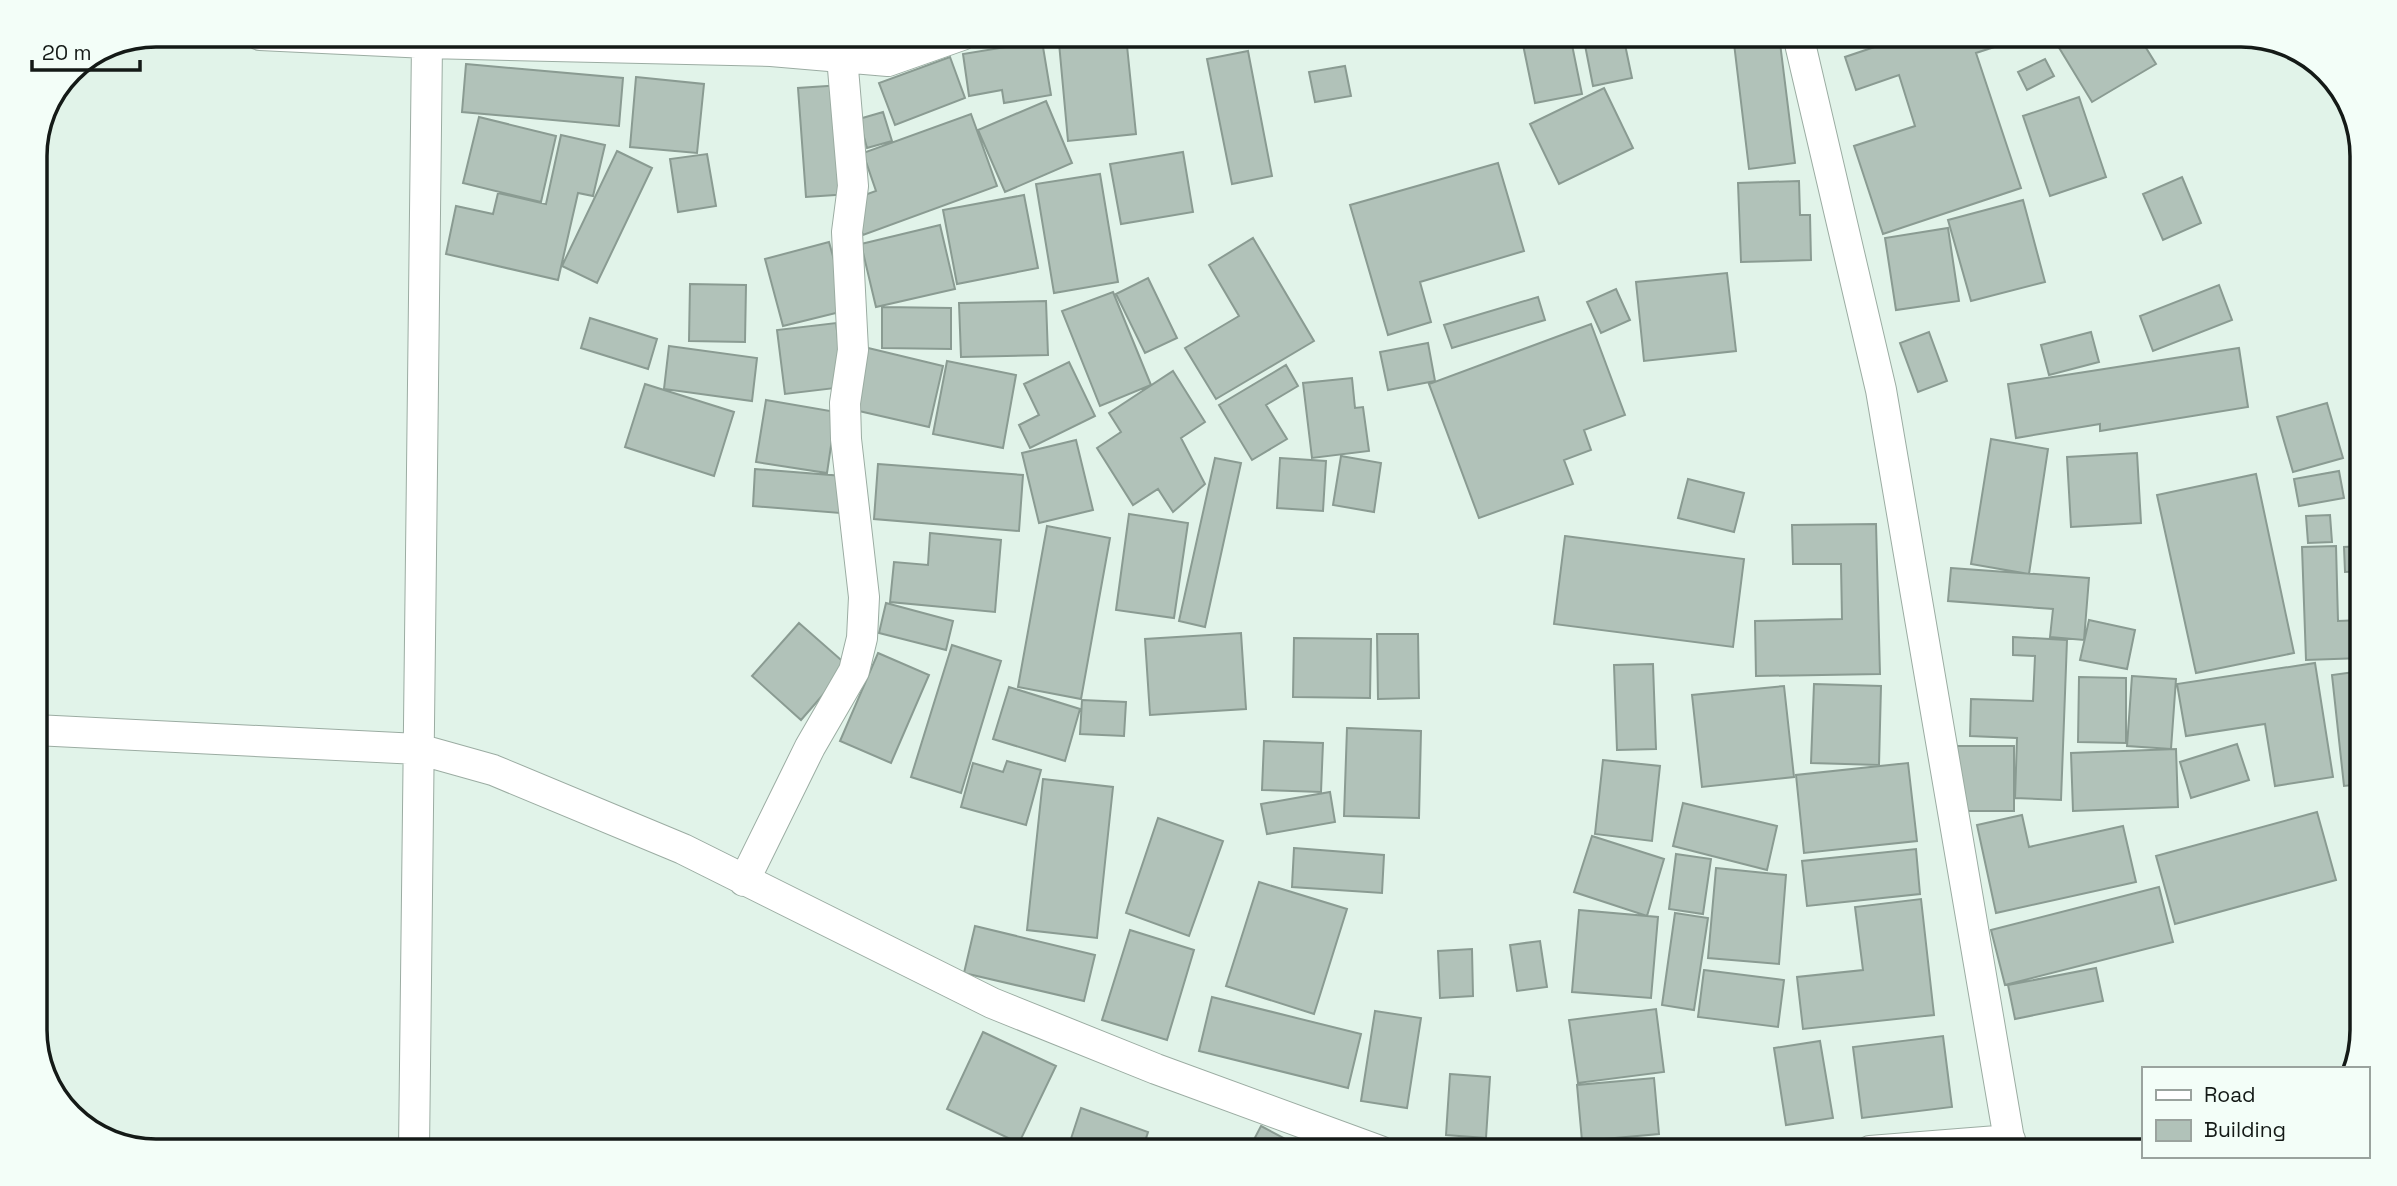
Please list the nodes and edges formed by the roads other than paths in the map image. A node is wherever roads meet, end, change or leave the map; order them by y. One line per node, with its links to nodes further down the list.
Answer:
1 (427, 47): 7 (street)
2 (790, 47): 5 (street)
3 (928, 47): 5 (street)
4 (1804, 47): 11 (street)
5 (842, 57): 8 (street)
6 (47, 731): 7 (street)
7 (418, 749): 8 (street); 9 (street)
8 (744, 881): 10 (street)
9 (414, 1139)
10 (1347, 1139)
11 (2009, 1139)

